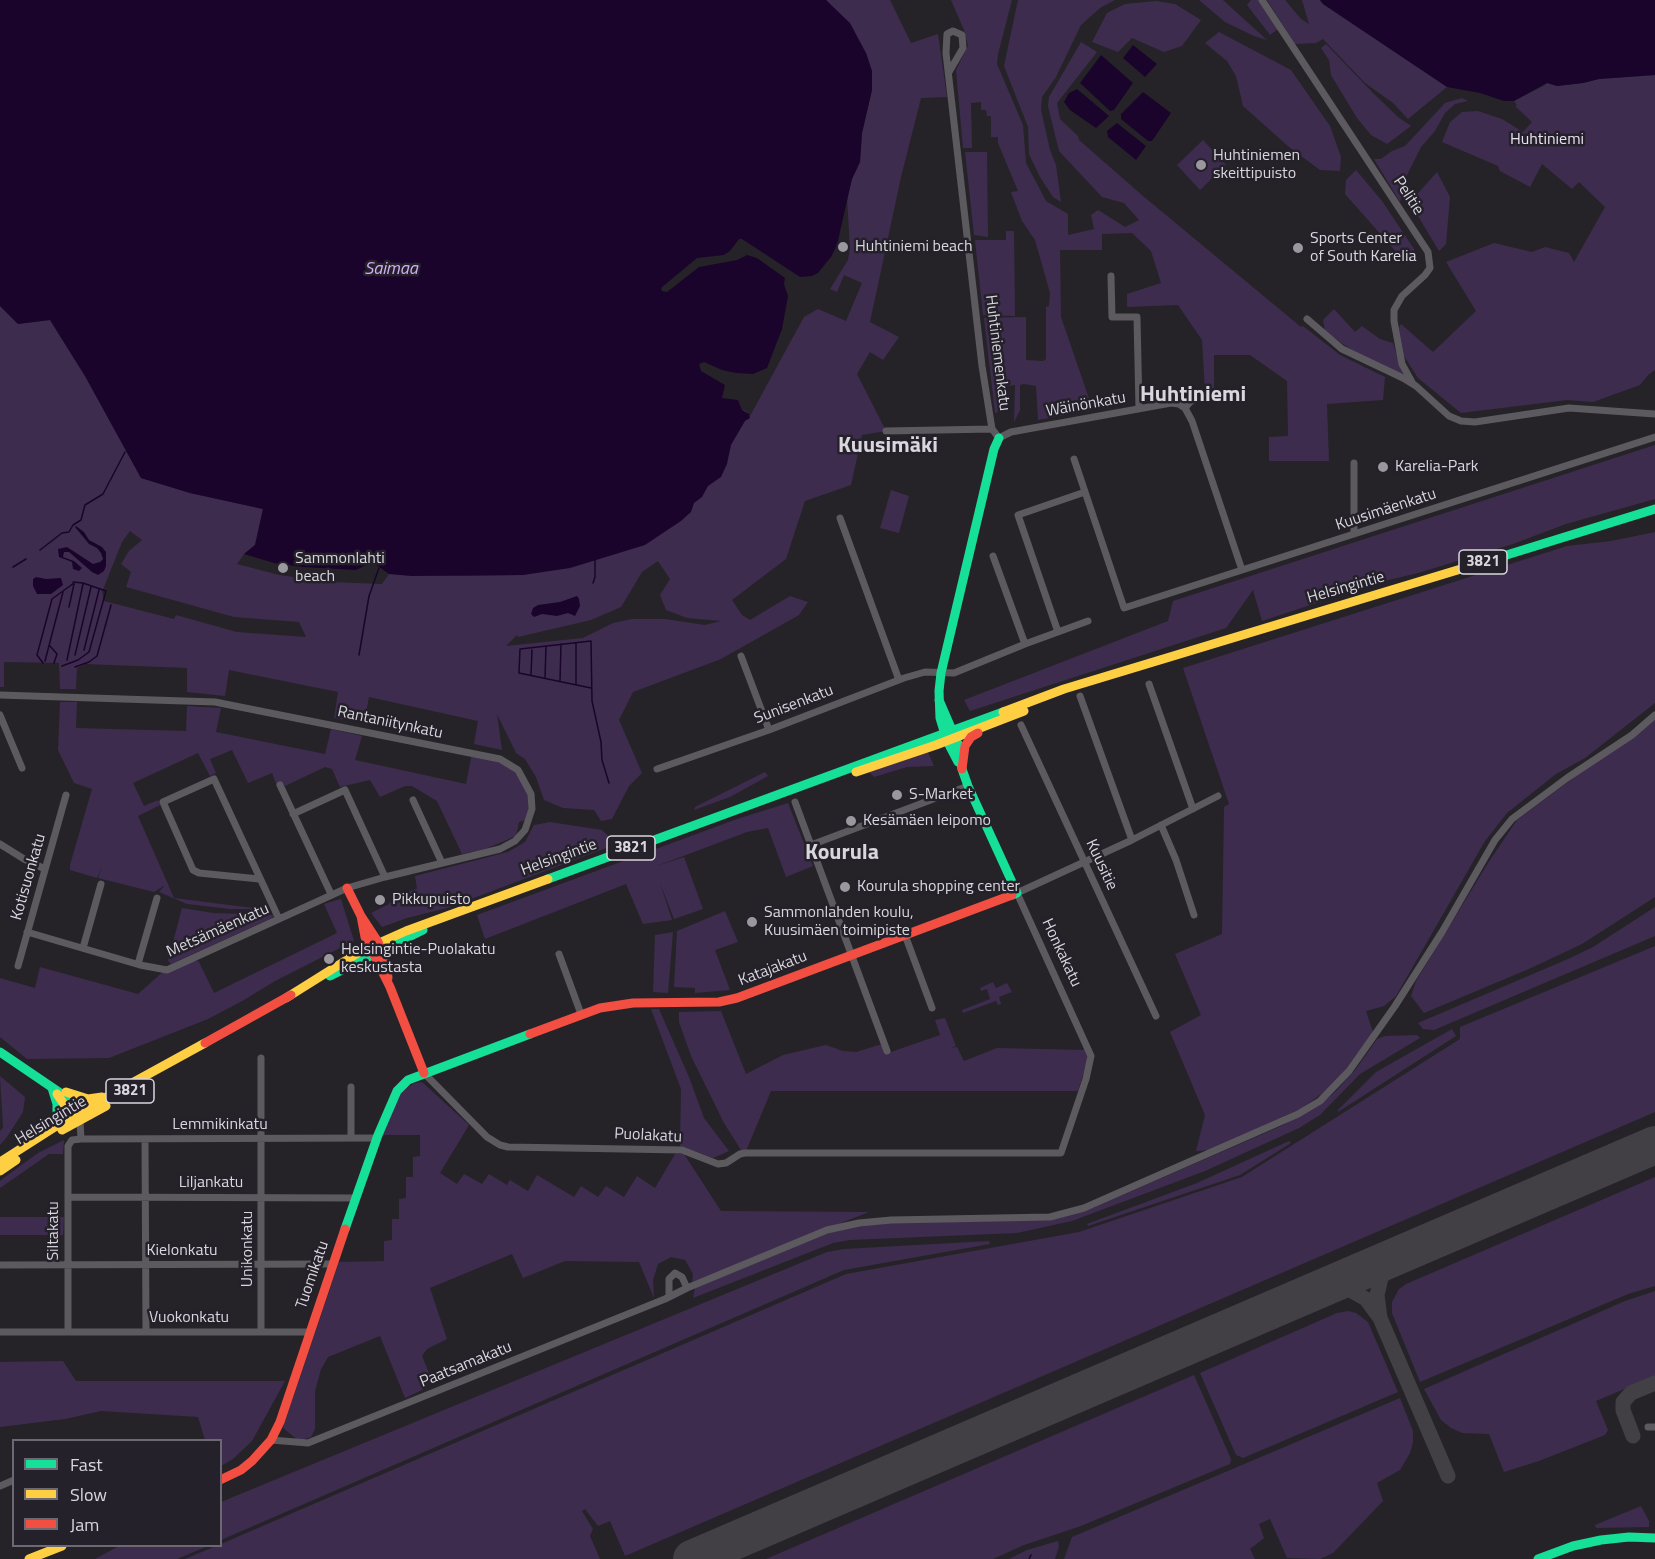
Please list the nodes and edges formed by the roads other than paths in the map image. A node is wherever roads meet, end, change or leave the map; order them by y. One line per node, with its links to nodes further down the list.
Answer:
1 (1262, 0): 5 (street, Pelitie)
2 (949, 72): 2 (street, Huhtiniemenkatu); 10 (street, Huhtiniemenkatu)
3 (1111, 276): 8 (street)
4 (1306, 319): 5 (street, Pelitie)
5 (1413, 384): 9 (street, Pelitie)
6 (1210, 395): 7 (street)
7 (1185, 408): 8 (street, Wäinönkatu); 23 (street)
8 (1139, 409): 13 (street, Wäinönkatu)
9 (1655, 414)
10 (992, 429): 11 (street); 13 (street, Huhtiniemenkatu)
11 (886, 431)
12 (1655, 437): 21 (street, Kuusimäenkatu)
13 (999, 438): 28 (main road)
14 (1074, 459): 16 (street)
15 (1354, 463): 21 (street)
16 (1085, 492): 23 (street, Kuusimäenkatu); 25 (street)
17 (1655, 508): 20 (main road, Helsingintie / 3821)
18 (1655, 516): 20 (main road, Helsingintie / 3821)
19 (840, 518): 29 (street)
20 (1607, 525): 30 (main road, Helsingintie / 3821)
21 (1354, 534): 23 (street, Kuusimäenkatu)
22 (993, 556): 26 (street)
23 (1242, 570)
24 (1088, 621): 25 (street)
25 (1058, 632): 26 (street)
26 (1025, 644): 28 (street)
27 (741, 656): 38 (street)
28 (941, 673): 29 (street, Sunisenkatu); 39 (main road)
29 (899, 680): 38 (street, Sunisenkatu)
30 (1093, 680): 36 (main road, Helsingintie / 3821); 39 (main road, Helsingintie / 3821)
31 (1149, 684): 49 (street)
32 (0, 695): 56 (street, Rantaniitynkatu)
33 (1080, 696): 52 (street)
34 (0, 715): 40 (street)
35 (1655, 715): 105 (street, Paatsamakatu)
36 (1005, 719): 39 (main road, Helsingintie / 3821); 42 (main road)
37 (1021, 725): 55 (street, Kuusitie)
38 (769, 730): 41 (street, Sunisenkatu)
39 (950, 736): 42 (main road, Honkakatu); 70 (main road, Helsingintie / 3821)
40 (22, 768)
41 (657, 769)
42 (962, 770): 44 (main road, Honkakatu)
43 (280, 785): 50 (street)
44 (968, 786): 54 (street); 62 (main road, Honkakatu)
45 (66, 795): 57 (street, Kotisuonkatu)
46 (1218, 796): 49 (street, Katajakatu)
47 (413, 800): 56 (street)
48 (795, 802): 54 (street)
49 (1193, 809): 51 (street, Katajakatu)
50 (293, 814): 58 (street); 63 (street)
51 (1161, 825): 52 (street, Katajakatu); 65 (street)
52 (1132, 840): 55 (street, Katajakatu)
53 (0, 844): 57 (street)
54 (811, 845): 72 (street)
55 (1085, 862): 62 (street, Katajakatu); 77 (street, Kuusitie)
56 (442, 863): 58 (street, Rantaniitynkatu)
57 (45, 869): 67 (street, Kotisuonkatu)
58 (385, 877): 61 (street, Rantaniitynkatu)
59 (259, 879): 59 (street); 66 (street)
60 (101, 884): 69 (street)
61 (347, 888): 63 (street, Metsämäenkatu); 70 (main road, Puolakatu)
62 (1017, 893): 68 (main road, Katajakatu); 93 (street, Honkakatu)
63 (331, 894): 66 (street, Metsämäenkatu)
64 (157, 898): 73 (street)
65 (1194, 915)
66 (279, 919): 73 (street, Metsämäenkatu)
67 (27, 932): 69 (street, Metsämäenkatu); 74 (street, Kotisuonkatu)
68 (905, 935): 72 (main road, Katajakatu); 75 (street)
69 (83, 948): 73 (street, Metsämäenkatu)
70 (375, 949): 80 (main road, Helsingintie / 3821); 82 (main road, Puolakatu)
71 (559, 954): 76 (street)
72 (852, 955): 76 (main road, Katajakatu); 78 (street)
73 (138, 964)
74 (18, 966)
75 (932, 1008)
76 (581, 1014): 82 (main road, Katajakatu)
77 (1156, 1017)
78 (887, 1051)
79 (0, 1052): 85 (main road)
80 (179, 1058): 83 (main road, Helsingintie / 3821); 86 (main road, Helsingintie / 3821)
81 (261, 1058): 88 (street, Unikonkatu)
82 (424, 1073): 90 (main road, Tuomikatu); 93 (street, Puolakatu)
83 (127, 1087): 85 (main road); 86 (main road, Helsingintie / 3821)
84 (351, 1087): 89 (street)
85 (52, 1088): 86 (main road); 87 (main road)
86 (78, 1116): 87 (main road, Helsingintie / 3821); 91 (street); 95 (main road, Helsingintie / 3821)
87 (51, 1129): 94 (main road, Helsingintie / 3821)
88 (261, 1138): 89 (street, Lemmikinkatu); 92 (street, Lemmikinkatu); 98 (street, Unikonkatu)
89 (351, 1138): 90 (street, Lemmikinkatu)
90 (376, 1138): 99 (main road, Tuomikatu)
91 (81, 1139): 92 (street, Lemmikinkatu); 96 (street, Siltakatu)
92 (145, 1139): 97 (street)
93 (1061, 1153)
94 (0, 1162)
95 (0, 1171)
96 (68, 1197): 97 (street, Liljankatu); 104 (street, Siltakatu)
97 (146, 1197): 98 (street, Liljankatu); 100 (street)
98 (261, 1197): 99 (street, Liljankatu); 101 (street, Unikonkatu)
99 (355, 1198): 102 (main road, Tuomikatu)
100 (146, 1264): 101 (street, Kielonkatu); 104 (street, Kielonkatu); 109 (street)
101 (261, 1264): 102 (street, Kielonkatu); 110 (street, Unikonkatu)
102 (332, 1264): 111 (main road, Tuomikatu)
103 (0, 1265): 104 (street, Kielonkatu)
104 (68, 1265): 108 (street, Siltakatu)
105 (687, 1288): 106 (street, Paatsamakatu); 106 (street)
106 (669, 1297): 112 (street, Paatsamakatu)
107 (0, 1332): 108 (street, Vuokonkatu)
108 (68, 1332): 109 (street, Vuokonkatu)
109 (146, 1332): 110 (street, Vuokonkatu)
110 (261, 1332): 111 (street, Vuokonkatu)
111 (309, 1332): 112 (main road, Tuomikatu)
112 (271, 1440): 113 (main road, Tuomikatu)
113 (222, 1479)
114 (1655, 1538): 117 (main road)
115 (57, 1547): 116 (main road)
116 (29, 1559)
117 (1538, 1559)

